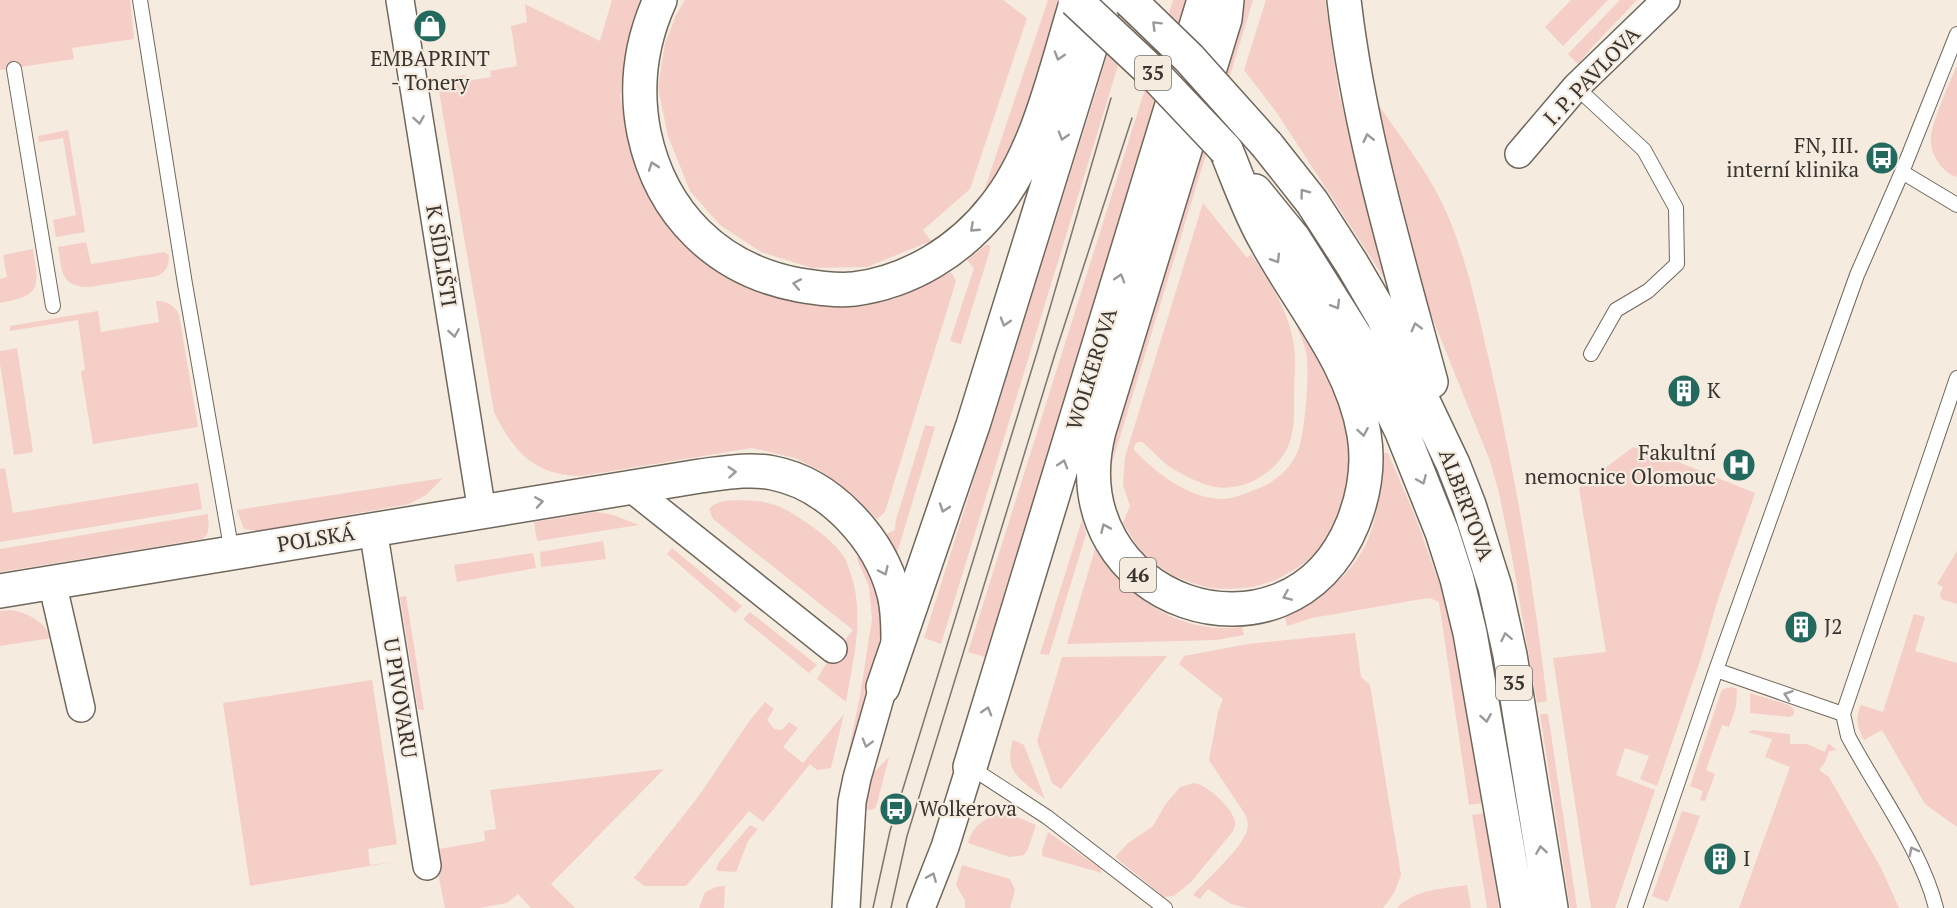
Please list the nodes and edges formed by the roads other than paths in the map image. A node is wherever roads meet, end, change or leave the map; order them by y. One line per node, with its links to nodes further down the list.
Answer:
1 (141, 0): 26 (lane)
2 (400, 0): 24 (street, K SÍDLIŠTI, one-way to 24)
3 (660, 0): 4 (main road, one-way to 3)
4 (1076, 0): 14 (main road, 35, bridge)
5 (1104, 0): 29 (main road, one-way to 29)
6 (1129, 0): 22 (main road, ALBERTOVA / 35, one-way to 6, bridge)
7 (1204, 0): 35 (main road, WOLKEROVA, one-way to 7)
8 (1227, 0): 17 (main road, 46, one-way to 8)
9 (1344, 0): 22 (main road, one-way to 9)
10 (1666, 0): 13 (street, I. P. PAVLOVA)
11 (1957, 34): 16 (lane)
12 (14, 69): 19 (lane)
13 (1576, 87): 15 (street, I. P. PAVLOVA); 20 (lane)
14 (1226, 150): 17 (main road, 46)
15 (1519, 154)
16 (1902, 172): 18 (lane); 31 (lane)
17 (1251, 198): 40 (main road, ALBERTOVA / 35, one-way to 40)
18 (1957, 205)
19 (53, 306)
20 (1591, 354)
21 (1957, 378): 34 (lane)
22 (1453, 465): 41 (main road, ALBERTOVA / 35, one-way to 22)
23 (632, 488): 24 (main road, POLSKÁ, one-way to 23); 29 (main road, POLSKÁ, one-way to 29); 30 (street)
24 (482, 512): 25 (main road, POLSKÁ)
25 (373, 530): 26 (main road, POLSKÁ); 36 (street, U PIVOVARU)
26 (232, 553): 27 (main road, POLSKÁ)
27 (52, 582): 28 (main road, POLSKÁ); 33 (street)
28 (0, 591)
29 (898, 640): 32 (main road)
30 (832, 649)
31 (1716, 670): 34 (lane, one-way to 31); 42 (lane)
32 (883, 687): 37 (street, one-way to 37)
33 (81, 708)
34 (1844, 714): 43 (lane, one-way to 34)
35 (970, 767): 38 (street, WOLKEROVA, one-way to 35); 39 (lane)
36 (427, 866)
37 (846, 908)
38 (921, 908)
39 (1165, 908)
40 (1518, 908)
41 (1551, 908)
42 (1635, 908)
43 (1936, 908)

